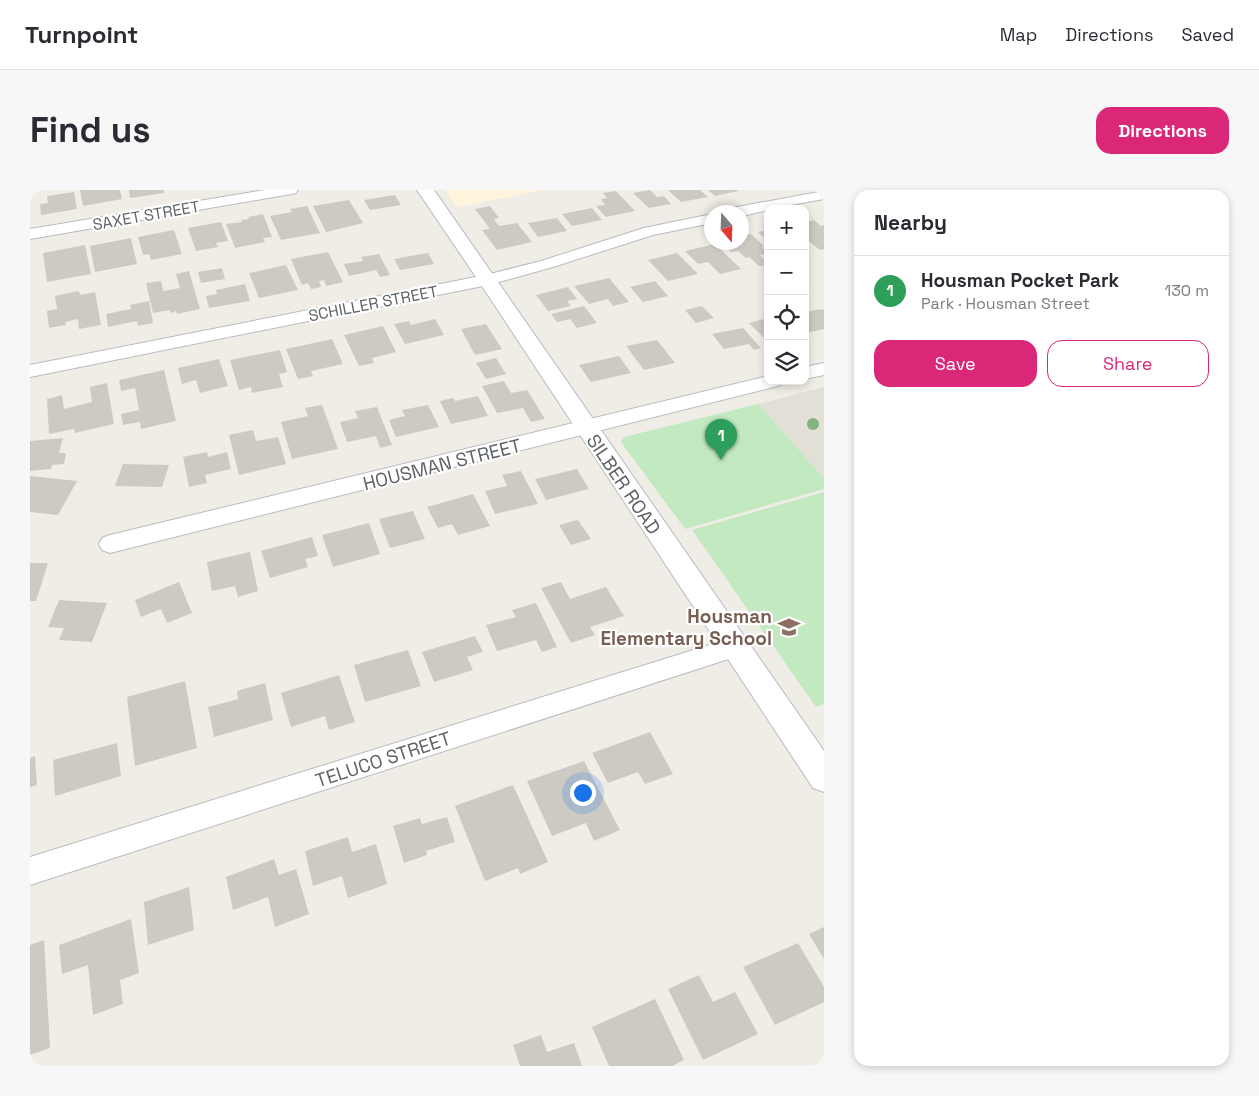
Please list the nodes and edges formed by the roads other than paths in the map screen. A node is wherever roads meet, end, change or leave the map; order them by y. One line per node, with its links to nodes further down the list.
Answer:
1 (292, 190): 6 (street, SAXET STREET)
2 (425, 190): 7 (street, SILBER ROAD)
3 (824, 195): 4 (street)
4 (749, 210)
5 (704, 220): 7 (street, SCHILLER STREET)
6 (30, 234)
7 (488, 280): 9 (street, SCHILLER STREET); 12 (street, SILBER ROAD)
8 (824, 368): 10 (street)
9 (30, 371)
10 (809, 372)
11 (764, 384): 12 (street, HOUSMAN STREET)
12 (587, 429): 13 (street, HOUSMAN STREET); 14 (street, SILBER ROAD)
13 (110, 544)
14 (735, 647): 15 (street, SILBER ROAD); 16 (street, TELUCO STREET)
15 (824, 777)
16 (30, 871)

